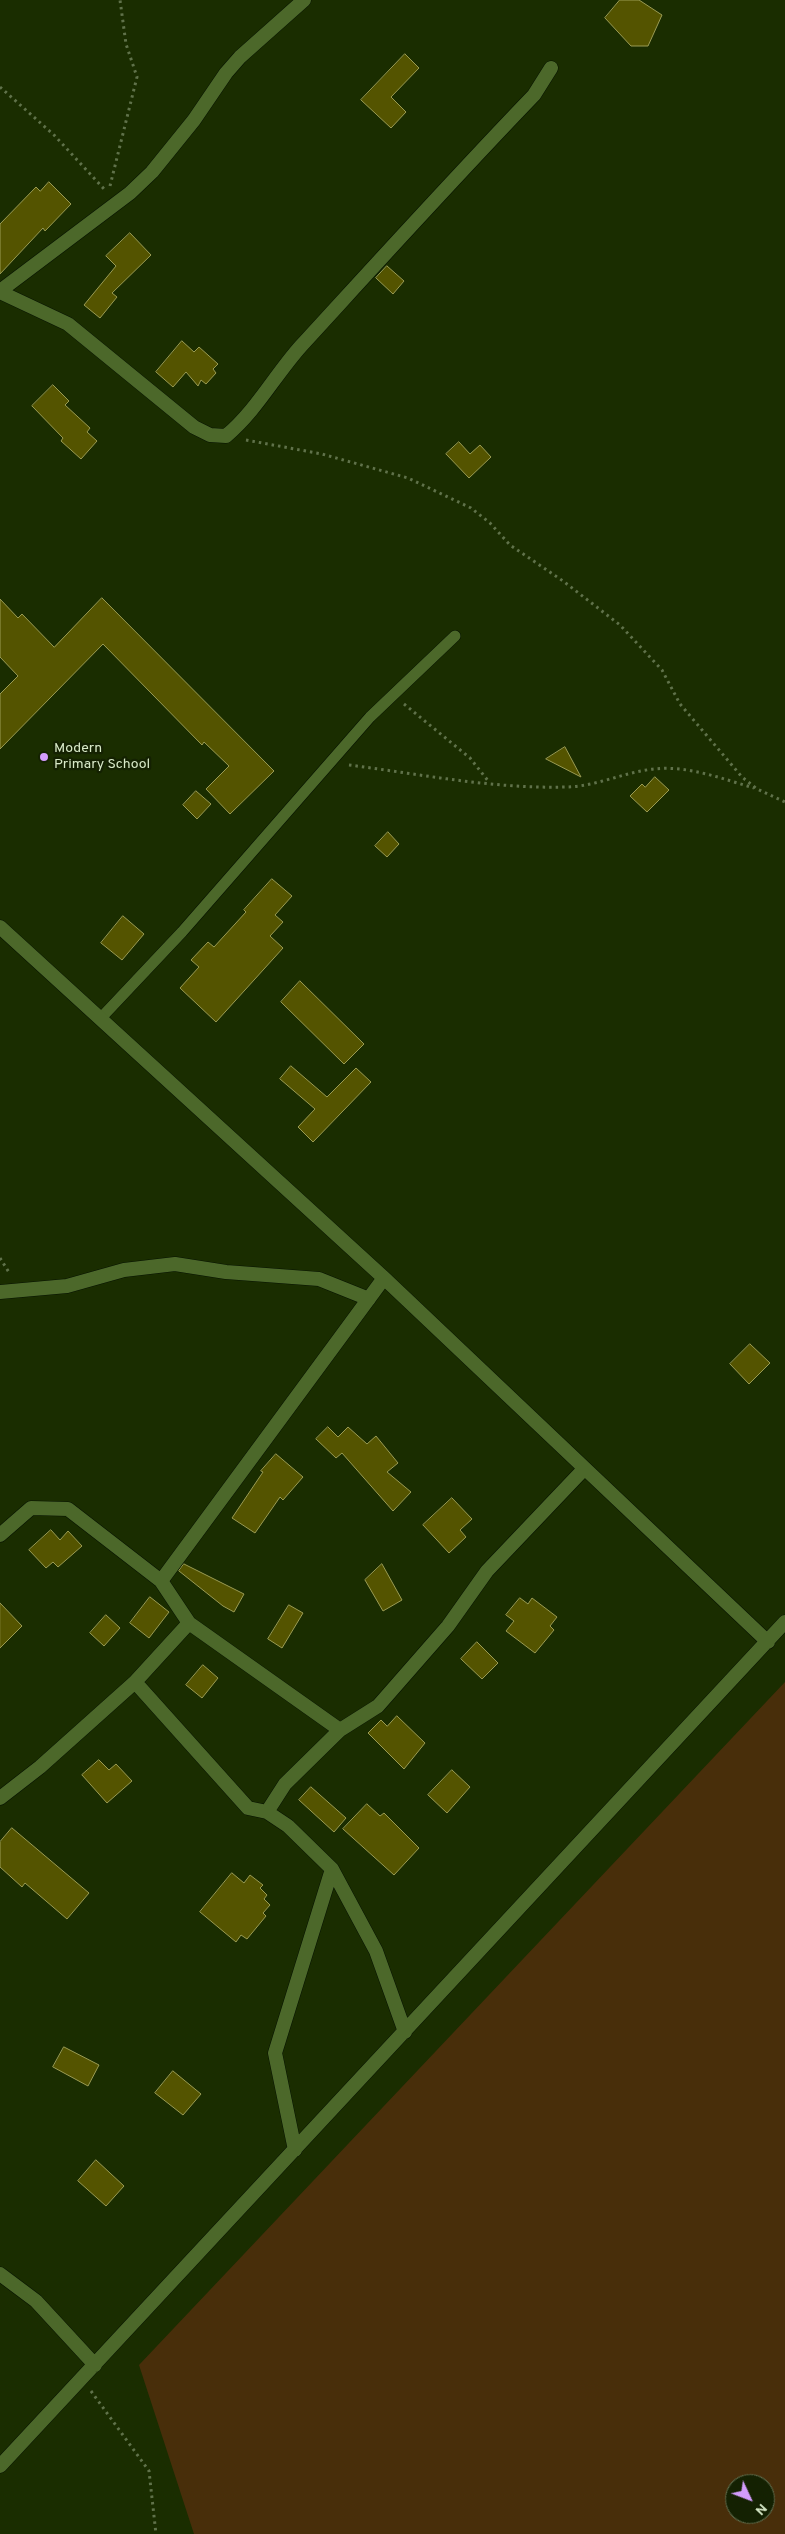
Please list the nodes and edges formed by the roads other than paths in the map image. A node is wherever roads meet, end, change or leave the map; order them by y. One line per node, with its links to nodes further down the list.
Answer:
1 (304, 0): 3 (street)
2 (551, 68): 3 (street)
3 (0, 292)
4 (455, 636): 6 (lane)
5 (0, 927): 6 (street)
6 (100, 1019): 7 (street)
7 (384, 1278): 9 (street); 10 (street)
8 (0, 1292): 9 (street)
9 (369, 1299): 12 (street)
10 (584, 1469): 15 (street); 17 (street)
11 (0, 1535): 12 (street)
12 (161, 1581): 14 (street)
13 (785, 1622): 15 (street)
14 (189, 1623): 16 (street); 17 (street)
15 (768, 1642): 21 (street)
16 (135, 1682): 18 (street); 19 (street)
17 (340, 1730): 19 (street)
18 (0, 1798)
19 (267, 1812): 20 (street)
20 (332, 1868): 21 (street); 22 (street)
21 (405, 2032): 22 (street)
22 (295, 2150): 24 (street)
23 (0, 2274): 24 (street)
24 (95, 2365): 25 (street)
25 (0, 2466)

